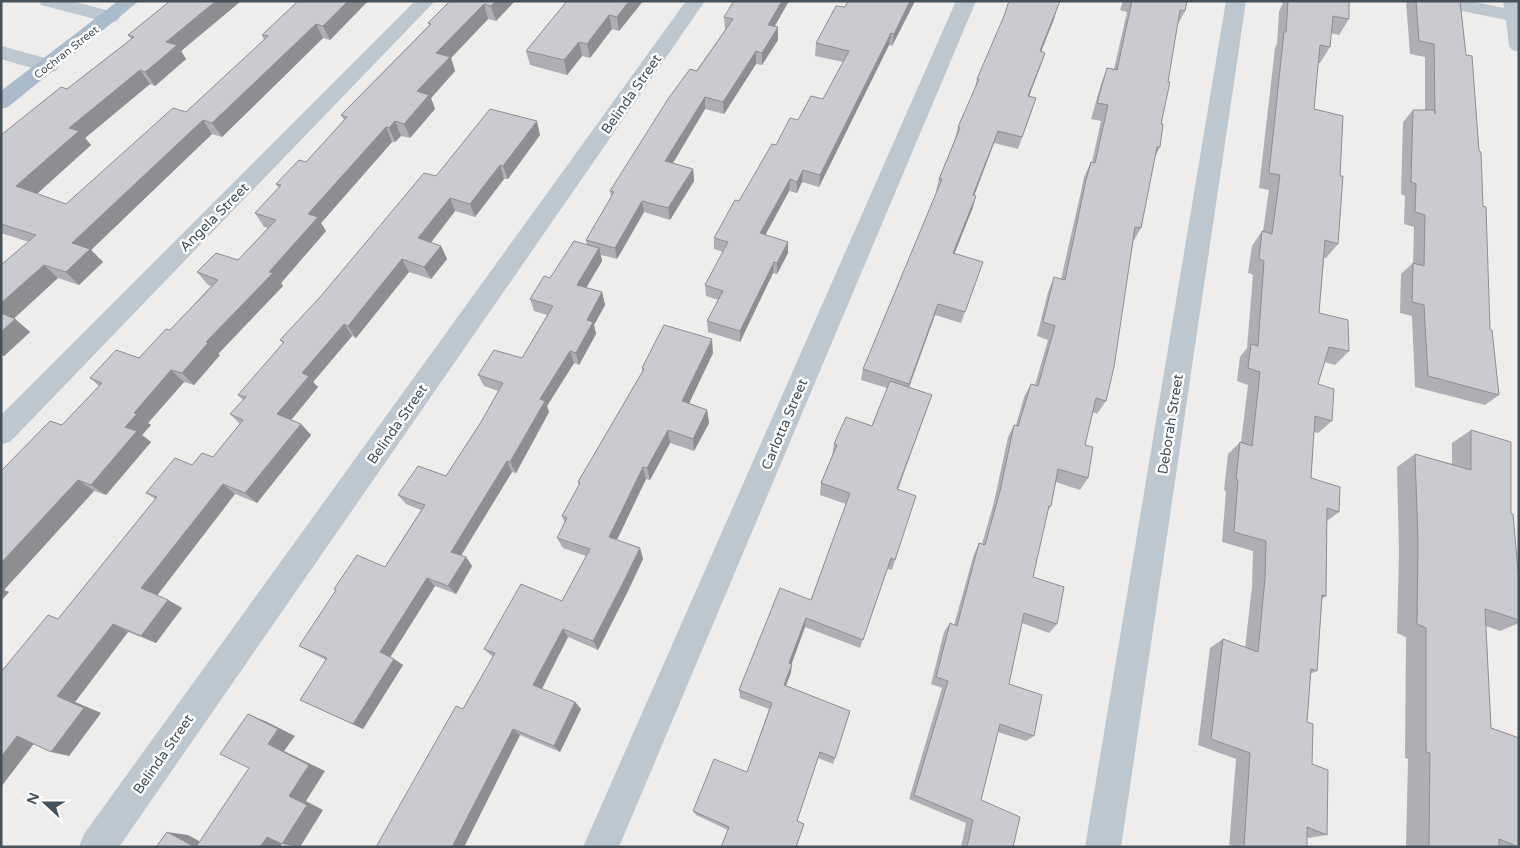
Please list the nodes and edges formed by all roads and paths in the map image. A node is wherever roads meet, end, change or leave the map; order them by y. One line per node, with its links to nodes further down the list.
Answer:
1 (48, 1): 9 (street)
2 (130, 1): 9 (main road, Cochran Street)
3 (426, 1): 14 (street, Angela Street)
4 (696, 1): 15 (street, Belinda Street)
5 (966, 1): 16 (street, Carlotta Street)
6 (1236, 1): 17 (street, Deborah Street)
7 (1440, 1): 8 (street)
8 (1516, 12): 10 (street)
9 (110, 16): 12 (main road, Cochran Street)
10 (1519, 46)
11 (1, 52): 12 (street)
12 (48, 66): 13 (main road, Cochran Street)
13 (1, 102)
14 (1, 433)
15 (97, 847)
16 (601, 847)
17 (1103, 847)

